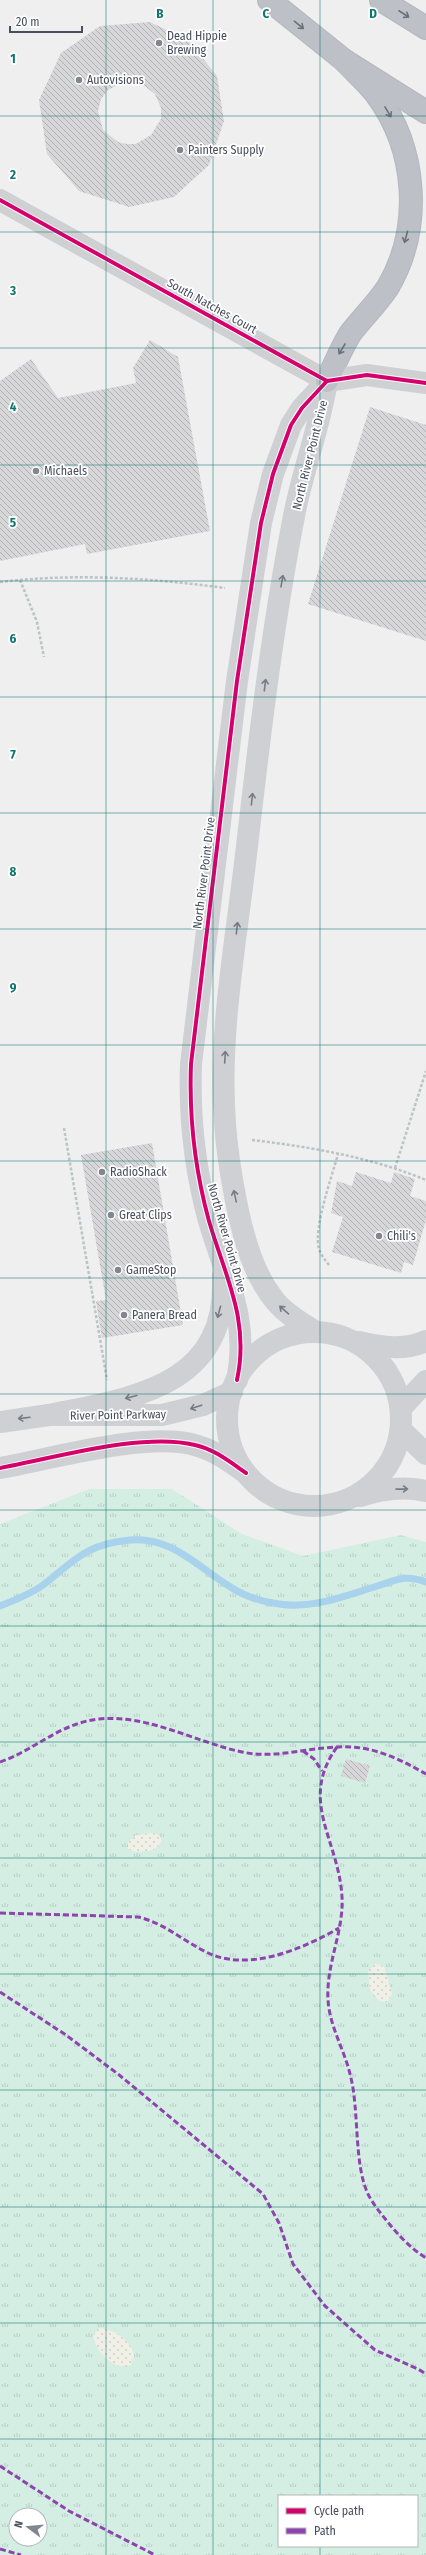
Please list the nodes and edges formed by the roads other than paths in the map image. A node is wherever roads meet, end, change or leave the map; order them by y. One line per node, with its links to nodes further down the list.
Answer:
1 (269, 0): 4 (highway, one-way to 4)
2 (381, 0): 3 (highway, one-way to 3)
3 (426, 28)
4 (345, 61): 5 (highway); 7 (highway, one-way to 7)
5 (426, 112)
6 (0, 200): 7 (street, South Natches Court)
7 (327, 381): 8 (street); 9 (street, North River Point Drive); 10 (street, North River Point Drive, one-way to 7)
8 (426, 384)
9 (221, 1260): 14 (street, North River Point Drive); 16 (street, one-way to 16)
10 (316, 1332): 11 (street); 14 (street)
11 (354, 1341): 12 (street); 15 (street)
12 (426, 1341)
13 (426, 1380): 15 (street)
14 (234, 1386): 16 (street, River Point Parkway, one-way to 16); 21 (street, North River Point Drive)
15 (401, 1408): 18 (street)
16 (49, 1415): 17 (street, River Point Parkway, one-way to 17)
17 (0, 1422)
18 (401, 1430): 19 (street); 23 (street)
19 (426, 1454)
20 (0, 1468): 21 (street)
21 (246, 1473): 23 (street)
22 (426, 1491): 23 (street, one-way to 22)
23 (351, 1499)

